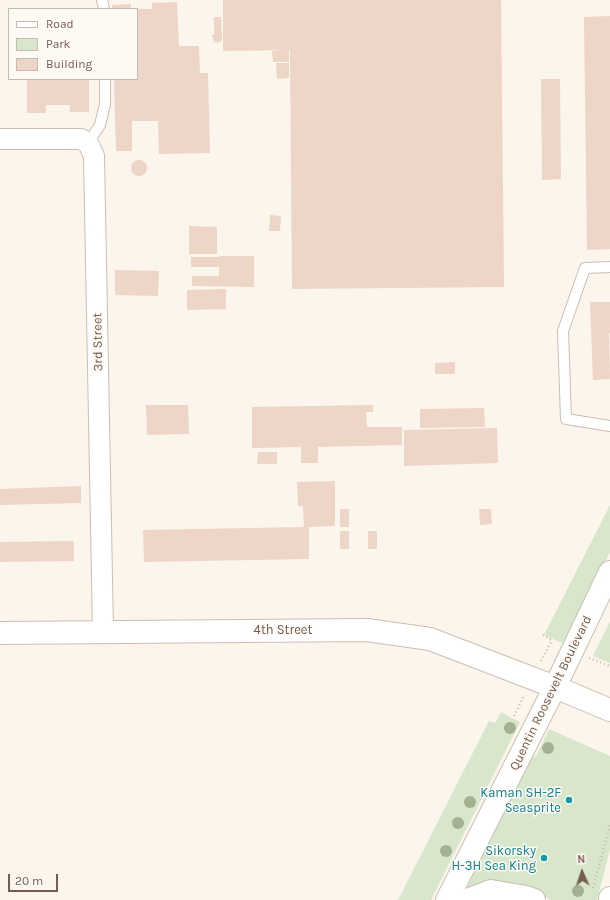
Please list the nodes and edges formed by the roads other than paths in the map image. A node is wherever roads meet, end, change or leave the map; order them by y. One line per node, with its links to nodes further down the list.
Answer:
1 (105, 80): 3 (lane)
2 (0, 139): 3 (street)
3 (88, 143): 7 (street, 3rd Street)
4 (610, 267): 5 (lane)
5 (610, 426)
6 (610, 572): 9 (main road, Quentin Roosevelt Boulevard)
7 (103, 631): 8 (main road, 4th Street); 9 (main road, 4th Street)
8 (0, 633)
9 (555, 687): 10 (main road, 4th Street); 11 (main road, Quentin Roosevelt Boulevard)
10 (610, 710)
11 (447, 900)
12 (467, 900): 13 (main road)
13 (534, 900)

